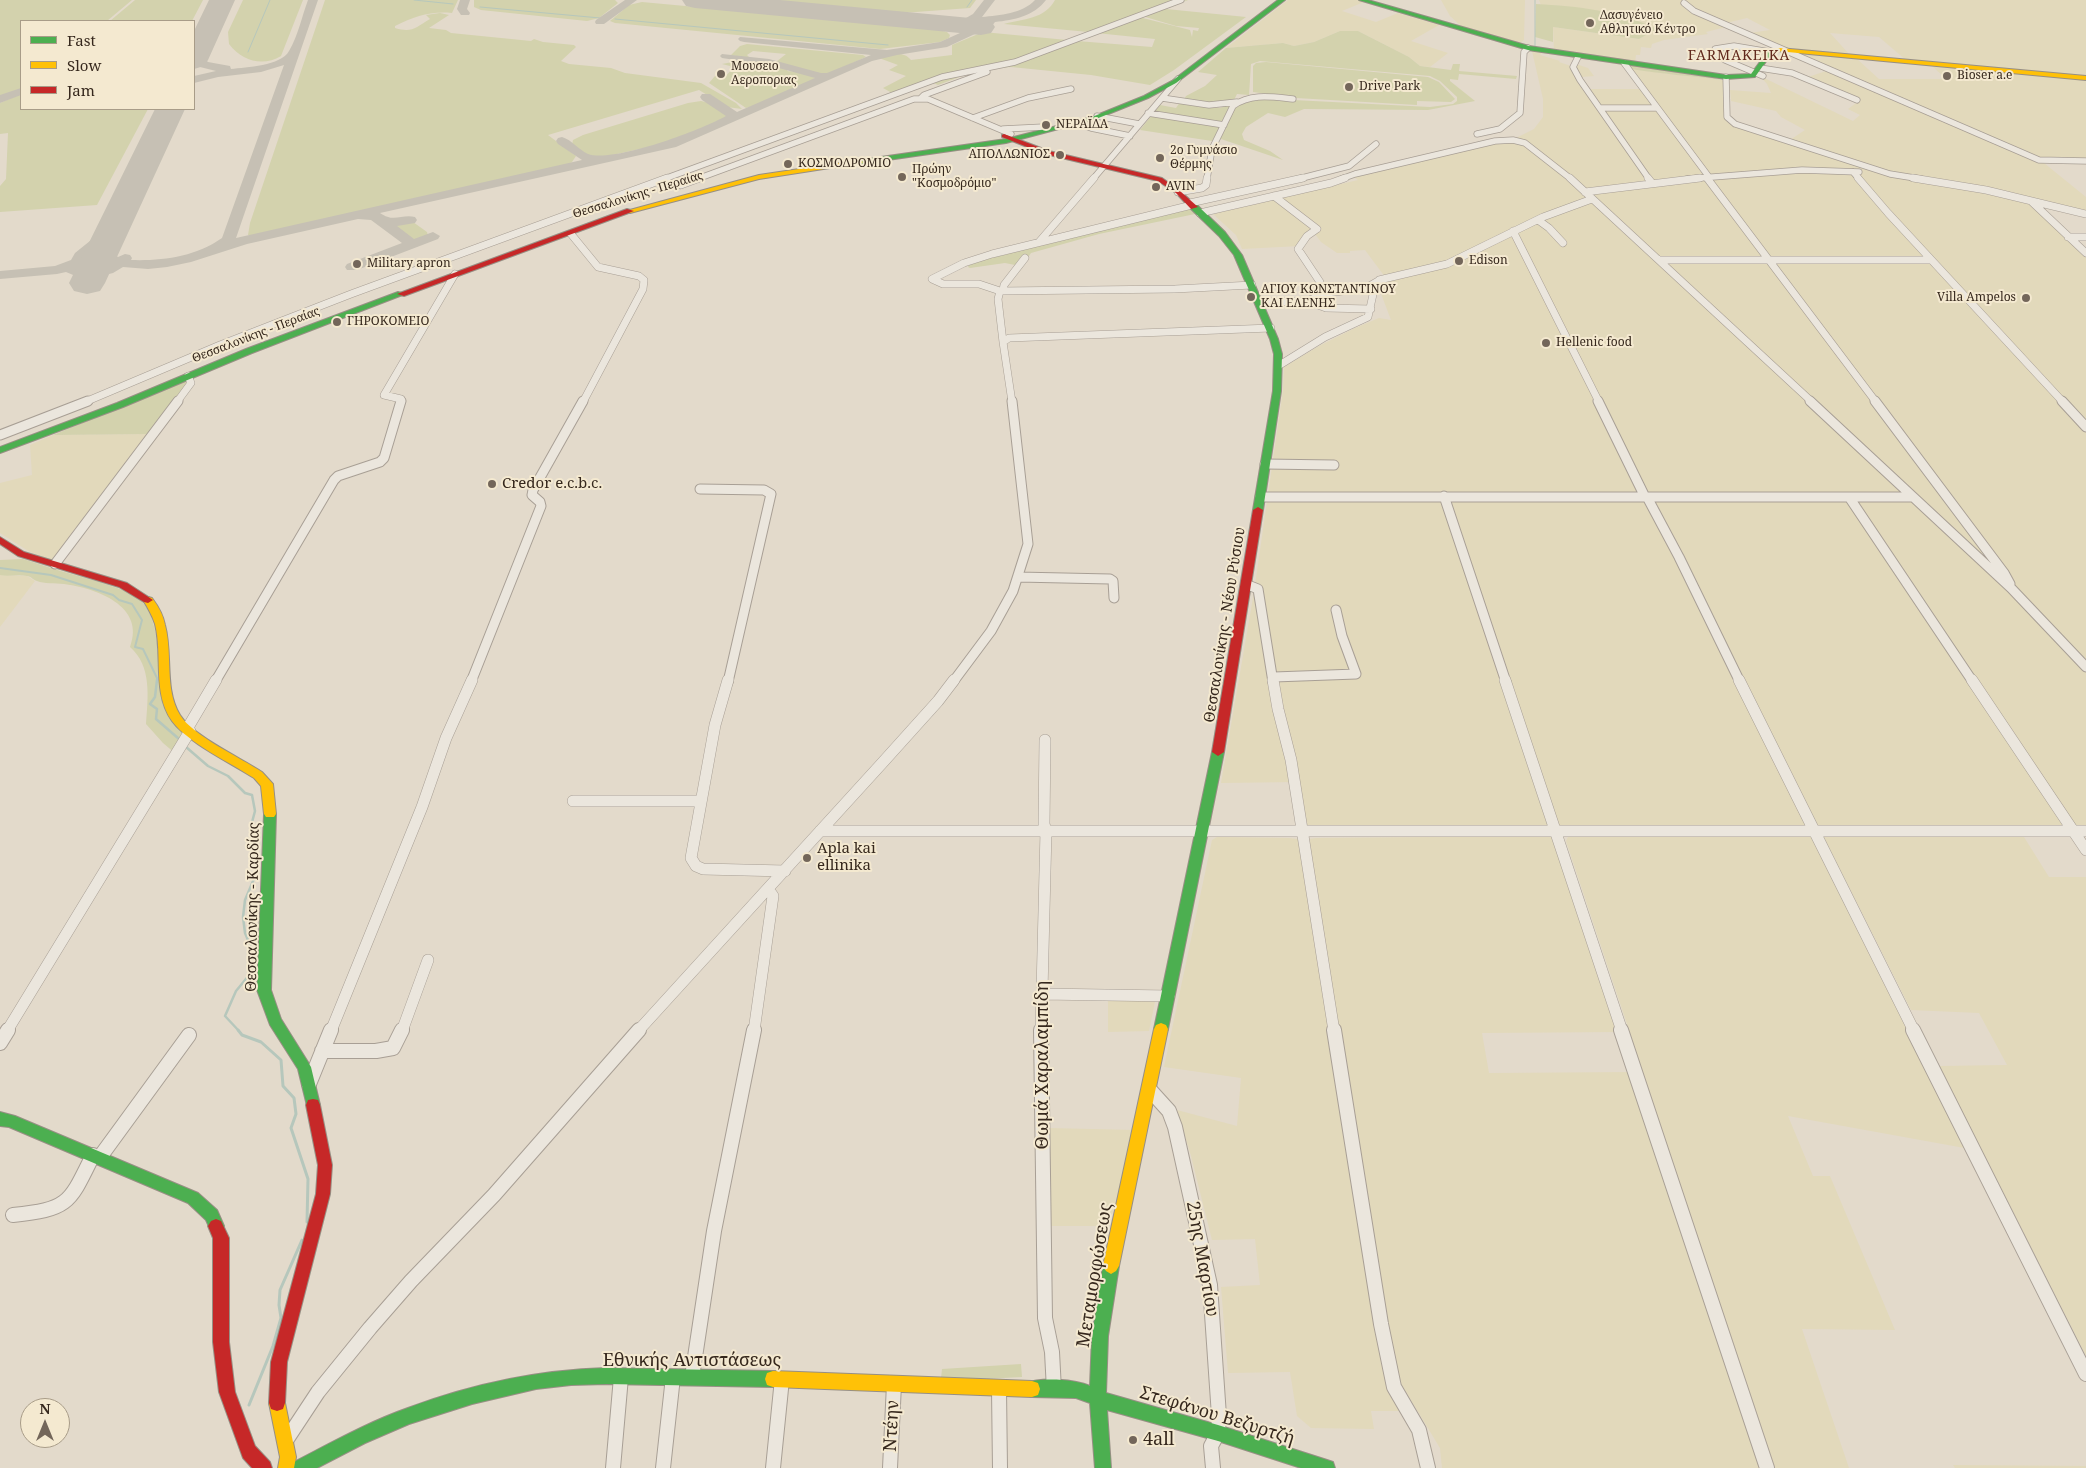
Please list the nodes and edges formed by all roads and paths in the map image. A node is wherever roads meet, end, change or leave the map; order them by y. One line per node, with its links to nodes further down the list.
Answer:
1 (1181, 0): 17 (street)
2 (1274, 0): 34 (main road, Θεσσαλονίκης - Περαίας)
3 (1282, 0): 15 (main road, Θεσσαλονίκης - Περαίας)
4 (1362, 0): 6 (main road)
5 (1684, 3): 7 (street)
6 (1528, 48): 9 (main road); 32 (street)
7 (1782, 49): 8 (main road); 14 (main road); 38 (street)
8 (1770, 52): 12 (main road); 12 (street)
9 (1578, 57): 10 (main road); 24 (street)
10 (1624, 62): 13 (main road); 25 (street)
11 (992, 70): 18 (street)
12 (1760, 73): 13 (main road); 22 (street)
13 (1726, 77): 40 (street)
14 (2086, 78)
15 (1178, 79): 19 (street); 27 (main road, Θεσσαλονίκης - Περαίας)
16 (1071, 89): 28 (street)
17 (895, 94): 21 (street); 36 (street)
18 (921, 98): 21 (street); 28 (street)
19 (1162, 98): 23 (street); 26 (street)
20 (1293, 99): 23 (street)
21 (911, 100): 37 (street)
22 (1857, 100)
23 (1237, 102): 31 (street)
24 (1600, 108): 25 (street); 43 (street)
25 (1657, 108): 42 (street)
26 (1148, 113): 30 (street); 31 (street)
27 (1097, 116): 29 (main road, Θεσσαλονίκης - Περαίας); 30 (street)
28 (973, 118): 34 (street)
29 (1078, 123): 33 (street); 34 (main road, Θεσσαλονίκης - Περαίας)
30 (1139, 124): 33 (street)
31 (1224, 125): 45 (street)
32 (1477, 134)
33 (1130, 136): 39 (street)
34 (1012, 137): 39 (main road, Θεσσαλονίκης - Νέου Ρύσιου); 64 (main road, Θεσσαλονίκης - Περαίας); 78 (main road, Θεσσαλονίκης - Περαίας)
35 (1376, 144): 50 (street)
36 (737, 152): 37 (street); 77 (street)
37 (750, 159): 44 (street)
38 (2086, 161)
39 (1105, 165): 45 (main road, Θεσσαλονίκης - Νέου Ρύσιου); 57 (street)
40 (1873, 169): 41 (street); 49 (street)
41 (1853, 172): 42 (street); 63 (street)
42 (1707, 177): 43 (street); 62 (street)
43 (1652, 183): 46 (street)
44 (681, 185)
45 (1176, 191): 50 (main road, Θεσσαλονίκης - Νέου Ρύσιου)
46 (1585, 192): 47 (street); 48 (street)
47 (1274, 196): 50 (street); 68 (street)
48 (1592, 199): 52 (street); 61 (street)
49 (2031, 201): 51 (street); 55 (street)
50 (1195, 208): 57 (street); 66 (main road, Θεσσαλονίκης - Νέου Ρύσιου)
51 (2086, 214)
52 (1538, 220): 53 (street); 58 (street)
53 (1514, 230): 65 (street); 85 (street)
54 (571, 234): 117 (street)
55 (2068, 237): 56 (street); 59 (street)
56 (2086, 237)
57 (1039, 242): 67 (street)
58 (1563, 243)
59 (2086, 253)
60 (1025, 258): 67 (street)
61 (1660, 260): 62 (street); 87 (street)
62 (1769, 260): 63 (street); 92 (street)
63 (1931, 260): 76 (street)
64 (455, 274): 75 (main road, Θεσσαλονίκης - Περαίας); 97 (street)
65 (1379, 280): 68 (street); 71 (street)
66 (1252, 285): 67 (street); 70 (main road, Θεσσαλονίκης - Νέου Ρύσιου)
67 (1002, 290): 73 (street)
68 (1322, 295): 69 (street)
69 (1307, 301): 70 (street); 71 (street)
70 (1259, 302): 72 (main road, Θεσσαλονίκης - Νέου Ρύσιου)
71 (1371, 309): 74 (street)
72 (1271, 328): 73 (street); 74 (main road, Θεσσαλονίκης - Νέου Ρύσιου)
73 (1006, 339): 90 (street)
74 (1278, 366): 80 (main road, Θεσσαλονίκης - Νέου Ρύσιου)
75 (188, 376): 79 (main road, Θεσσαλονίκης - Περαίας); 89 (street)
76 (2086, 427)
77 (0, 435)
78 (0, 442)
79 (0, 450)
80 (1265, 464): 81 (street); 84 (main road, Θεσσαλονίκης - Νέου Ρύσιου)
81 (1334, 465)
82 (700, 490): 100 (street)
83 (1444, 496): 84 (street); 85 (street); 105 (street)
84 (1260, 497): 91 (main road, Θεσσαλονίκης - Νέου Ρύσιου)
85 (1646, 497): 86 (street); 106 (street)
86 (1849, 497): 87 (street); 107 (street)
87 (1912, 497): 92 (street)
88 (0, 540): 89 (main road, Θεσσαλονίκης - Καρδίας)
89 (55, 564): 97 (main road, Θεσσαλονίκης - Καρδίας)
90 (1018, 578): 93 (street); 101 (street)
91 (1248, 585): 96 (street); 103 (main road, Θεσσαλονίκης - Νέου Ρύσιου)
92 (2011, 588): 95 (street)
93 (1114, 598)
94 (1336, 610): 96 (street)
95 (2086, 667)
96 (1274, 677): 104 (street)
97 (189, 730): 116 (street); 118 (main road, Θεσσαλονίκης - Καρδίας)
98 (1045, 740): 102 (street, Θωμά Χαραλαμπίδη)
99 (573, 801): 100 (street)
100 (701, 801): 110 (street)
101 (820, 831): 102 (street); 110 (street)
102 (1046, 831): 103 (street); 113 (street, Θωμά Χαραλαμπίδη)
103 (1202, 831): 104 (street); 114 (main road, Θεσσαλονίκης - Νέου Ρύσιου)
104 (1303, 831): 105 (street); 145 (street)
105 (1555, 831): 106 (street); 146 (street)
106 (1813, 831): 107 (street); 123 (street)
107 (2073, 831): 108 (street); 109 (street)
108 (2086, 831)
109 (2086, 850)
110 (785, 871): 111 (street)
111 (768, 889): 126 (street); 133 (street)
112 (428, 960): 117 (street)
113 (1042, 994): 114 (street); 130 (street, Θωμά Χαραλαμπίδη)
114 (1169, 996): 119 (main road, Θεσσαλονίκης - Νέου Ρύσιου)
115 (189, 1035): 121 (street)
116 (0, 1043)
117 (322, 1051): 118 (street)
118 (309, 1084): 133 (main road, Θεσσαλονίκης - Καρδίας)
119 (1149, 1089): 131 (main road, Μεταμορφώσεως); 132 (street, 25ης Μαρτίου)
120 (0, 1119): 121 (main road)
121 (97, 1156): 122 (street); 135 (main road)
122 (13, 1215)
123 (2086, 1374)
124 (621, 1377): 125 (main road, Εθνικής Αντιστάσεως); 137 (main road, Εθνικής Αντιστάσεως); 138 (street)
125 (673, 1377): 126 (main road, Εθνικής Αντιστάσεως); 139 (street)
126 (692, 1377): 127 (main road, Εθνικής Αντιστάσεως)
127 (782, 1379): 128 (main road, Εθνικής Αντιστάσεως); 140 (street)
128 (894, 1384): 129 (main road, Εθνικής Αντιστάσεως); 141 (street, Ντέην)
129 (999, 1390): 130 (main road, Εθνικής Αντιστάσεως); 142 (street)
130 (1054, 1390): 131 (main road, Εθνικής Αντιστάσεως)
131 (1098, 1399): 132 (main road, Στεφάνου Βεζυρτζή); 143 (main road, Μεταμορφώσεως)
132 (1218, 1433): 134 (main road, Στεφάνου Βεζυρτζή); 144 (street, 25ης Μαρτίου)
133 (285, 1443): 136 (main road, Θεσσαλονίκης - Καρδίας)
134 (1321, 1467)
135 (264, 1468)
136 (286, 1468)
137 (300, 1468)
138 (613, 1468)
139 (663, 1468)
140 (773, 1468)
141 (890, 1468)
142 (1000, 1468)
143 (1103, 1468)
144 (1213, 1468)
145 (1428, 1468)
146 (1768, 1468)

